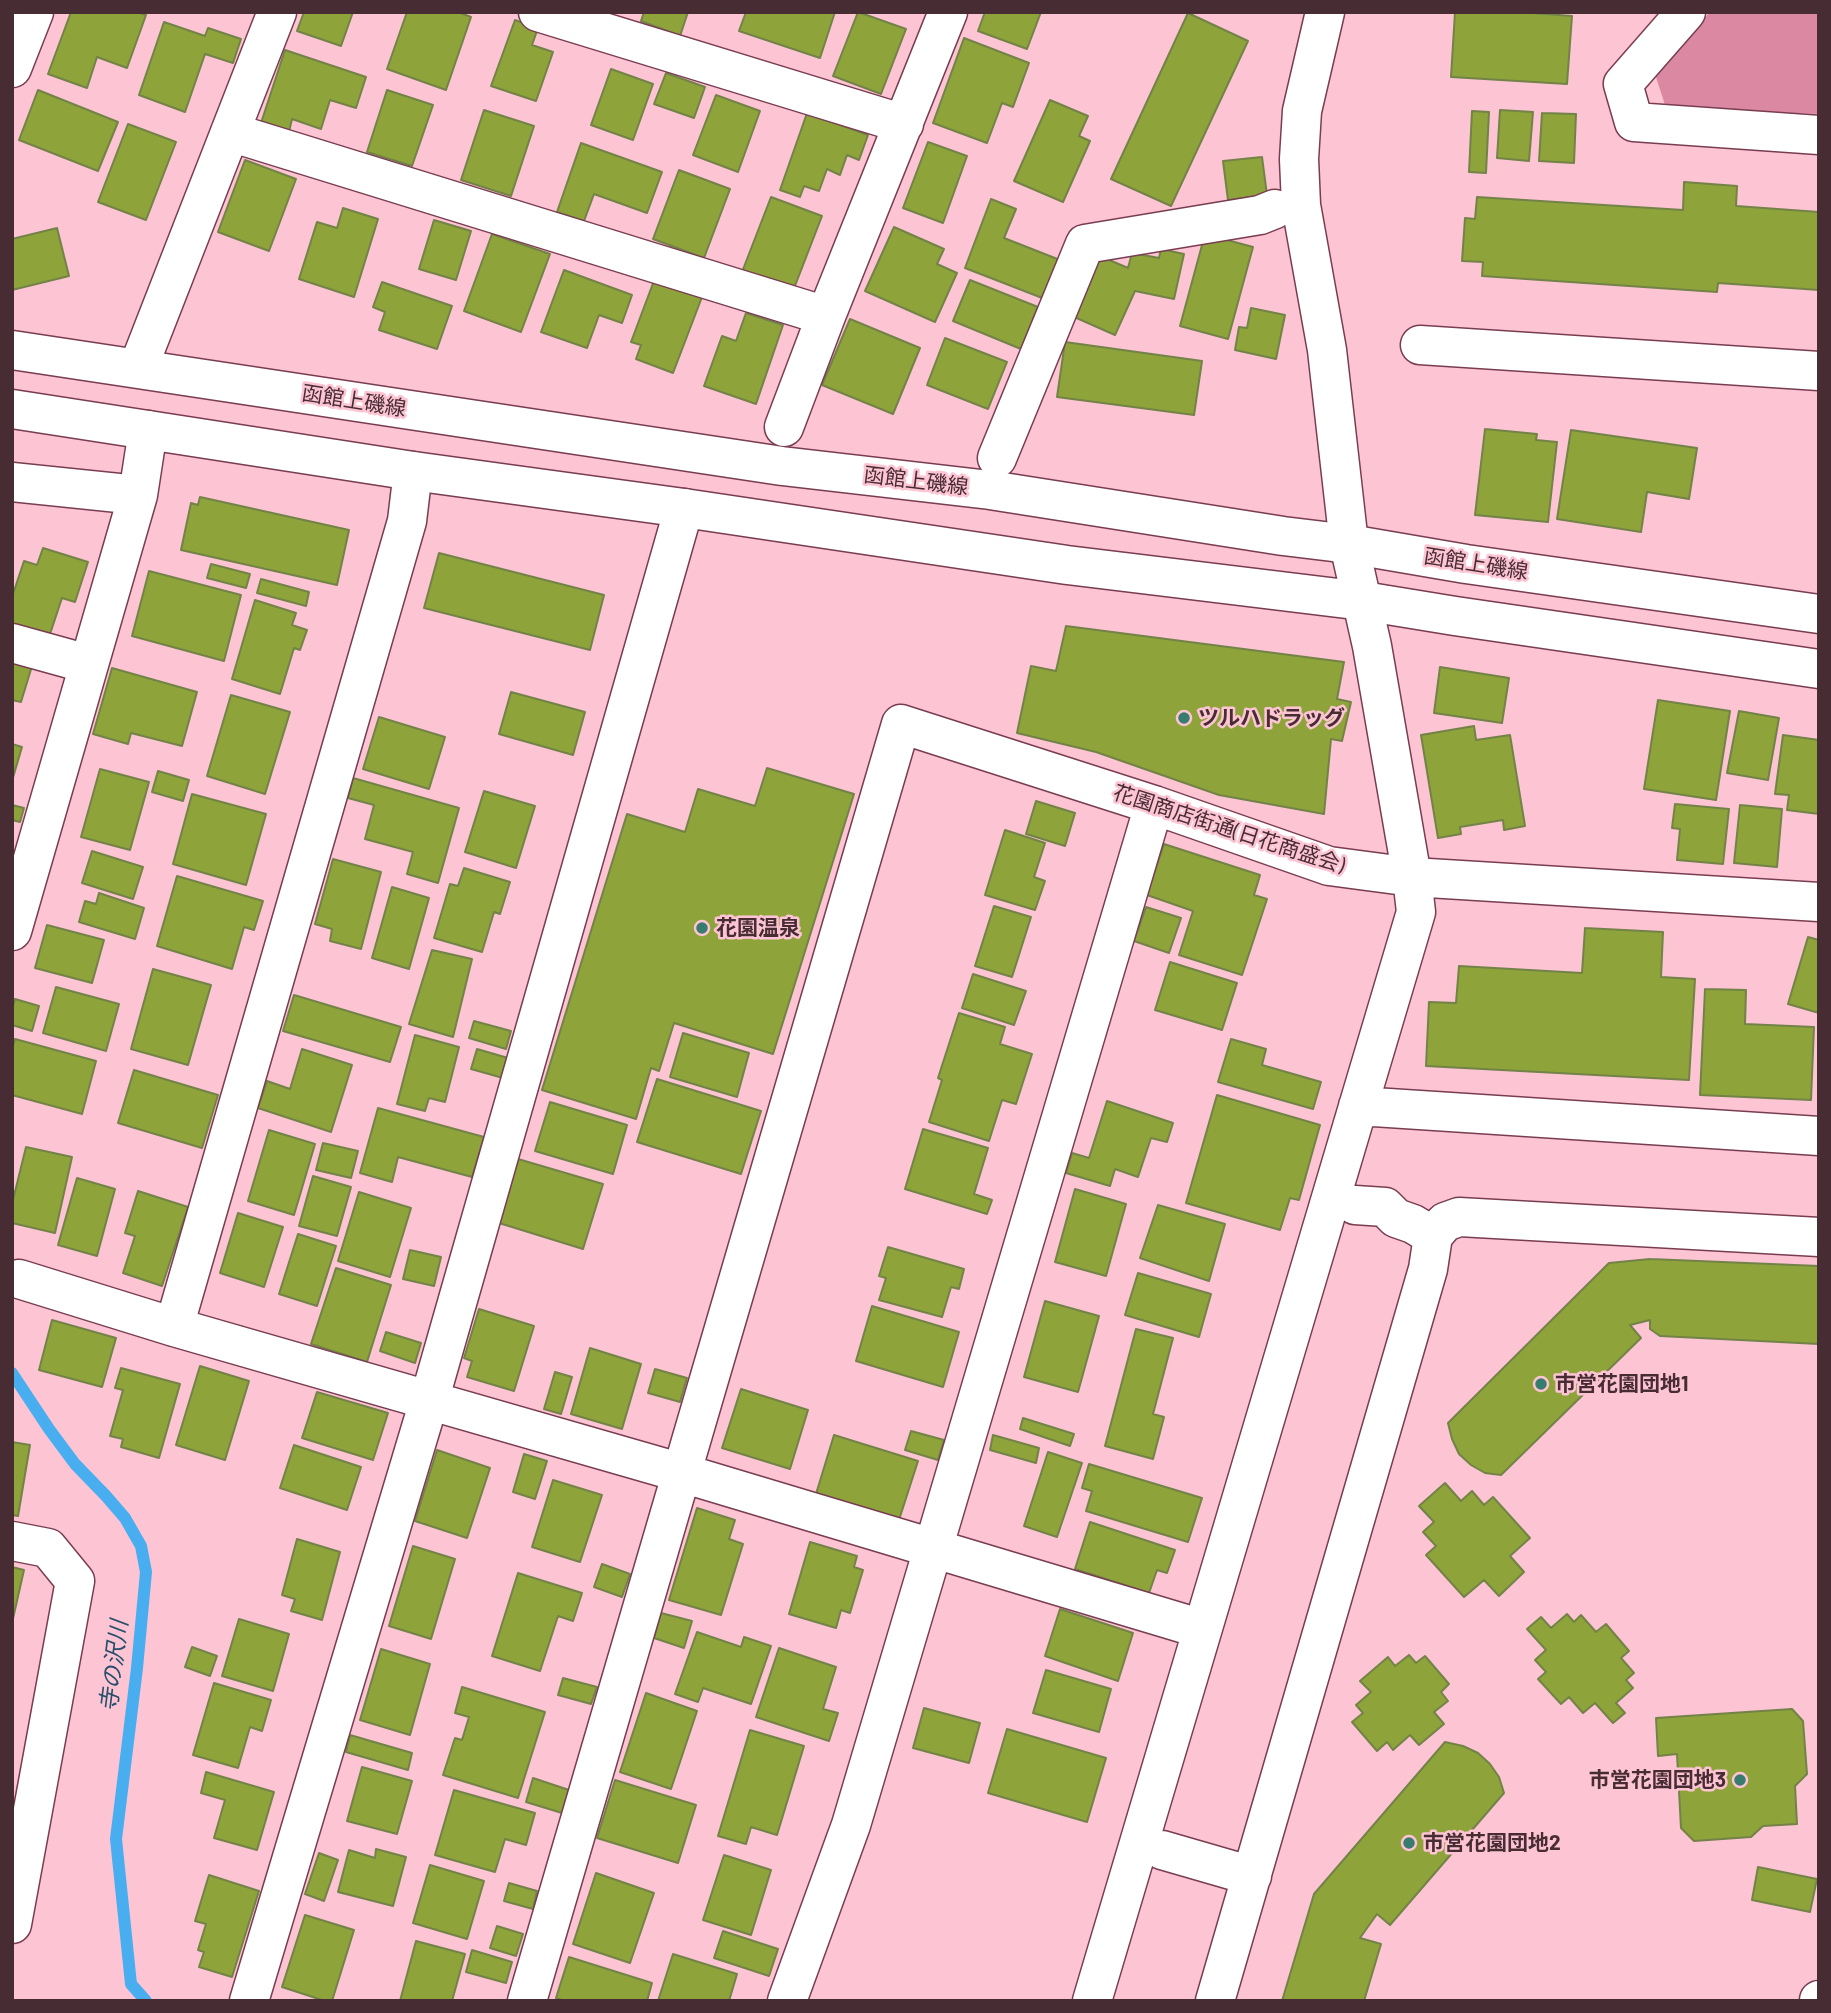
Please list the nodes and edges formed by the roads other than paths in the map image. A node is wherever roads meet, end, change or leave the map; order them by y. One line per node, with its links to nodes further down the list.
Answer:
1 (34, 12): 7 (street)
2 (277, 12): 9 (street)
3 (538, 12): 8 (street)
4 (948, 12): 8 (street)
5 (1686, 12): 10 (street)
6 (1321, 14): 25 (street)
7 (12, 68)
8 (904, 124): 12 (street)
9 (230, 132): 12 (street); 15 (street)
10 (1819, 135)
11 (1275, 209): 20 (street)
12 (826, 316): 18 (street)
13 (1420, 345): 16 (street)
14 (12, 350): 15 (street, 函館上磯線)
15 (138, 368): 25 (street, 函館上磯線)
16 (1819, 371)
17 (12, 409): 19 (street)
18 (784, 426)
19 (148, 430): 21 (street); 23 (street)
20 (997, 457)
21 (413, 471): 24 (street); 41 (street)
22 (12, 482): 23 (street)
23 (138, 495): 29 (street)
24 (684, 508): 26 (street); 42 (street)
25 (1349, 544): 26 (street); 27 (street, 函館上磯線)
26 (1363, 601): 30 (street); 32 (street)
27 (1819, 614)
28 (12, 643): 29 (street)
29 (88, 664): 34 (street)
30 (1819, 669)
31 (1154, 805): 32 (street, 花園商店街通(日花商盛会)); 43 (street, 花園商店街通(日花商盛会)); 45 (street)
32 (1412, 877): 33 (street, 花園商店街通(日花商盛会)); 35 (street)
33 (1819, 902)
34 (12, 931)
35 (1358, 1106): 36 (street); 46 (street)
36 (1819, 1136)
37 (1355, 1205): 38 (street)
38 (1433, 1236): 39 (street); 48 (street)
39 (1819, 1237)
40 (19, 1279): 41 (street)
41 (174, 1327): 42 (street)
42 (429, 1401): 43 (street); 50 (street)
43 (682, 1473): 45 (street); 51 (street)
44 (12, 1541): 49 (street)
45 (934, 1549): 46 (street); 52 (street)
46 (1202, 1629): 53 (street)
47 (1163, 1850): 48 (street)
48 (1252, 1876): 54 (street)
49 (12, 1924)
50 (249, 2001)
51 (527, 2001)
52 (787, 2001)
53 (1092, 2001)
54 (1215, 2001)

